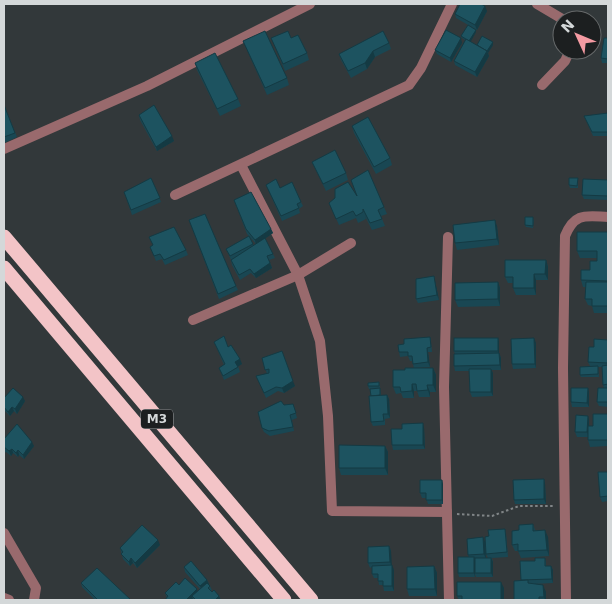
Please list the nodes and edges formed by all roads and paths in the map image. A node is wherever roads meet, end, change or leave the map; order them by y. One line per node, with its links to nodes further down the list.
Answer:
1 (310, 4): 7 (street)
2 (452, 4): 8 (street)
3 (537, 4): 4 (street)
4 (552, 13)
5 (565, 60): 6 (street)
6 (542, 86)
7 (4, 149)
8 (241, 164): 9 (street); 15 (street)
9 (175, 195)
10 (608, 217): 17 (street)
11 (448, 237): 18 (street)
12 (4, 238): 24 (highway, M3)
13 (351, 243): 15 (street)
14 (4, 268): 23 (highway, M3)
15 (298, 275): 16 (street); 18 (street)
16 (193, 320)
17 (564, 506): 18 (path); 26 (street)
18 (448, 512): 25 (street)
19 (4, 533): 22 (street)
20 (4, 598): 21 (street)
21 (9, 600)
22 (34, 600)
23 (284, 600)
24 (311, 600)
25 (449, 600)
26 (566, 600)

